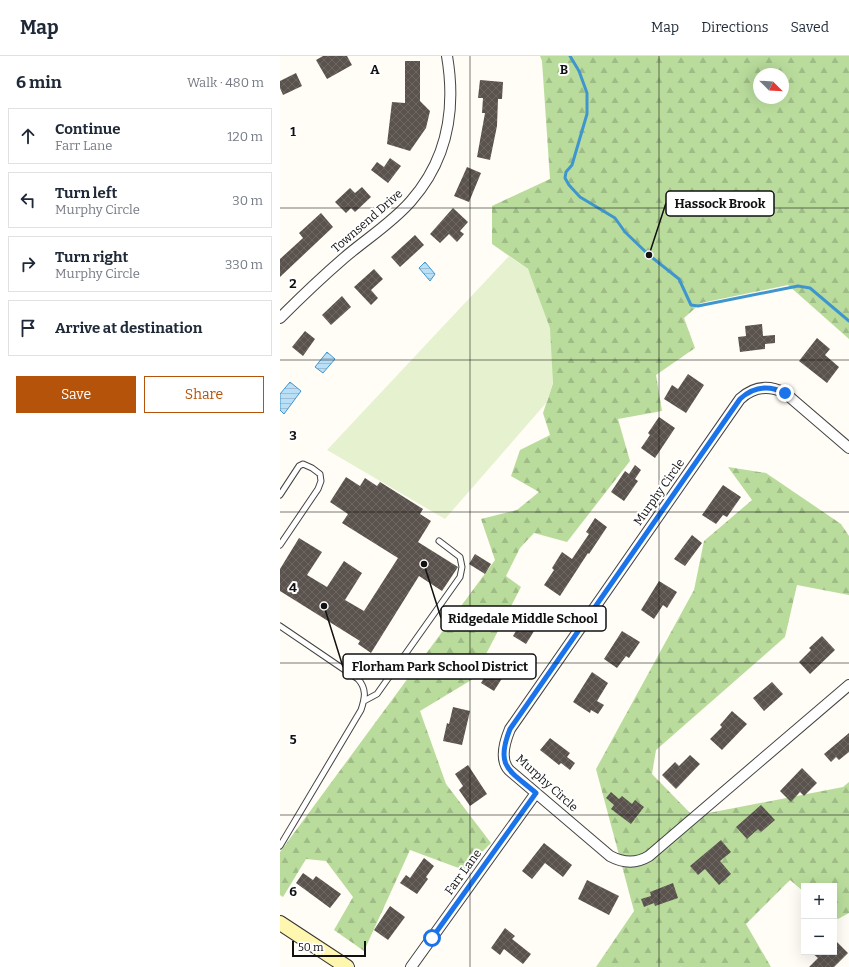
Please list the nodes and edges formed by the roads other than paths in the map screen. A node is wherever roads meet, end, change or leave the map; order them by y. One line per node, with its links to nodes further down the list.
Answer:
1 (447, 56): 2 (street, Townsend Drive)
2 (280, 318)
3 (849, 448): 10 (street, Murphy Circle)
4 (280, 494): 6 (lane)
5 (439, 541): 9 (lane)
6 (280, 545)
7 (280, 626): 9 (lane)
8 (849, 685): 10 (street, Murphy Circle)
9 (364, 701): 11 (lane)
10 (536, 793): 14 (street, Farr Lane)
11 (280, 846)
12 (280, 923): 13 (main road)
13 (347, 967)
14 (411, 967)

